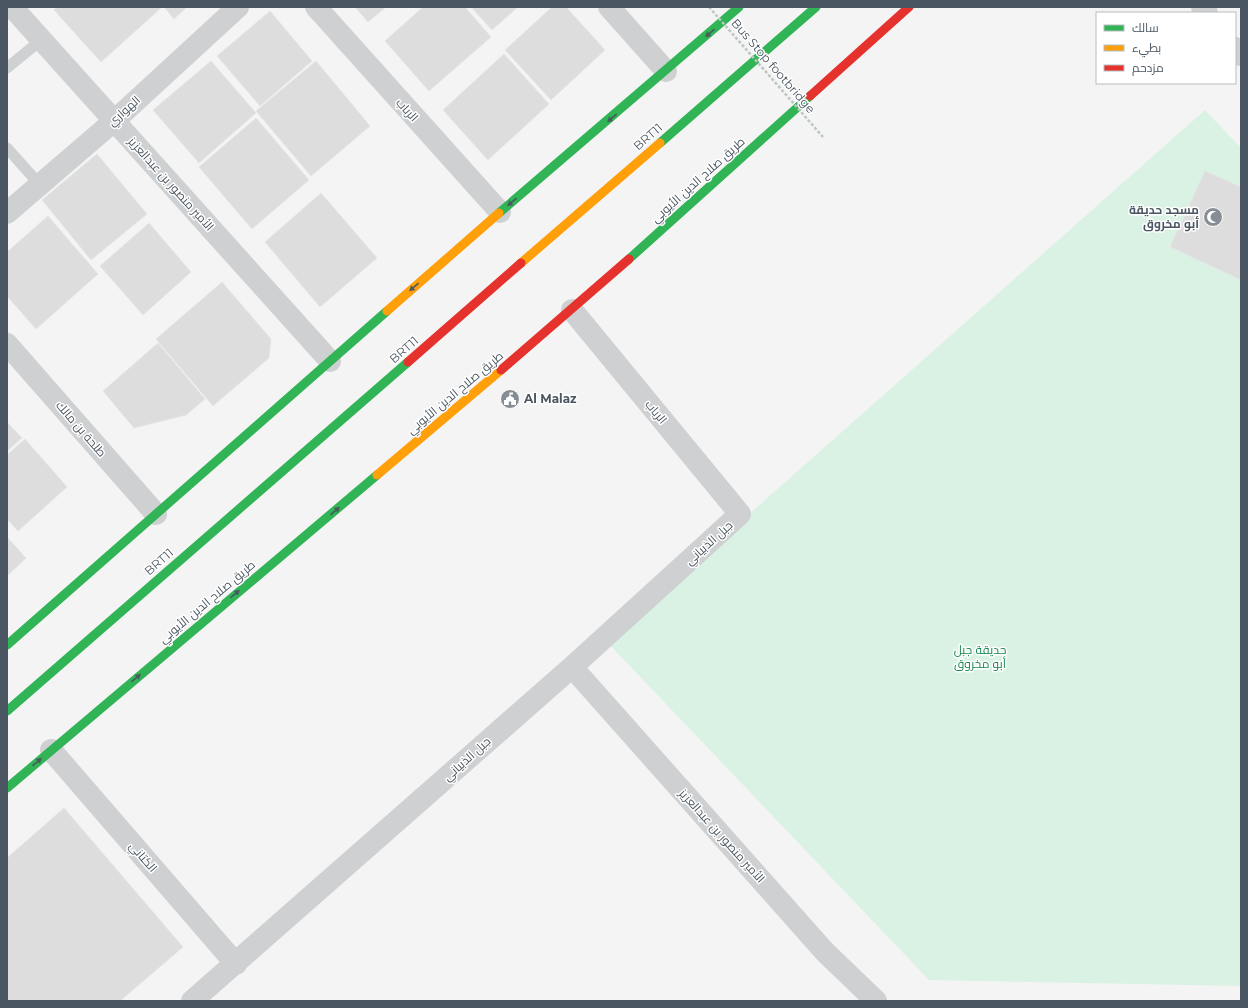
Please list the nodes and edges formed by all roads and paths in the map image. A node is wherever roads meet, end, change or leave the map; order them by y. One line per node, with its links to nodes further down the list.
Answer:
1 (12, 7): 9 (street, الأمير منصور بن عبدالعزيز)
2 (238, 7): 12 (street, الهواري)
3 (316, 7): 16 (street, الرباب)
4 (609, 7): 11 (street)
5 (709, 7): 13 (path, Bus Stop footbridge, bridge)
6 (739, 7): 11 (main road, one-way to 11)
7 (816, 7): 25 (main road, BRT11)
8 (909, 7): 18 (main road, طريق صلاح الدين الأيوبي)
9 (41, 40): 10 (lane); 12 (street, الأمير منصور بن عبدالعزيز)
10 (7, 68)
11 (666, 71): 16 (main road, one-way to 16)
12 (114, 120): 15 (street, الهواري); 20 (street, الأمير منصور بن عبدالعزيز)
13 (823, 137)
14 (7, 148): 15 (lane)
15 (40, 185): 17 (street, الهواري)
16 (500, 212): 20 (main road, one-way to 20)
17 (7, 213)
18 (572, 310): 22 (street, الرباب); 26 (main road, طريق صلاح الدين الأيوبي, one-way to 18)
19 (7, 344): 21 (street, طلحة بن مالك)
20 (330, 361): 21 (main road)
21 (156, 514): 23 (main road)
22 (740, 514): 24 (street, جبل الذبياني)
23 (7, 645)
24 (572, 666): 28 (street, جبل الذبياني); 30 (street, الأمير منصور بن عبدالعزيز)
25 (7, 711)
26 (51, 750): 27 (main road, طريق صلاح الدين الأيوبي, one-way to 26); 28 (street, الكتاني)
27 (7, 788)
28 (236, 964): 29 (street, جبل الذبياني)
29 (192, 1001)
30 (876, 1001)

